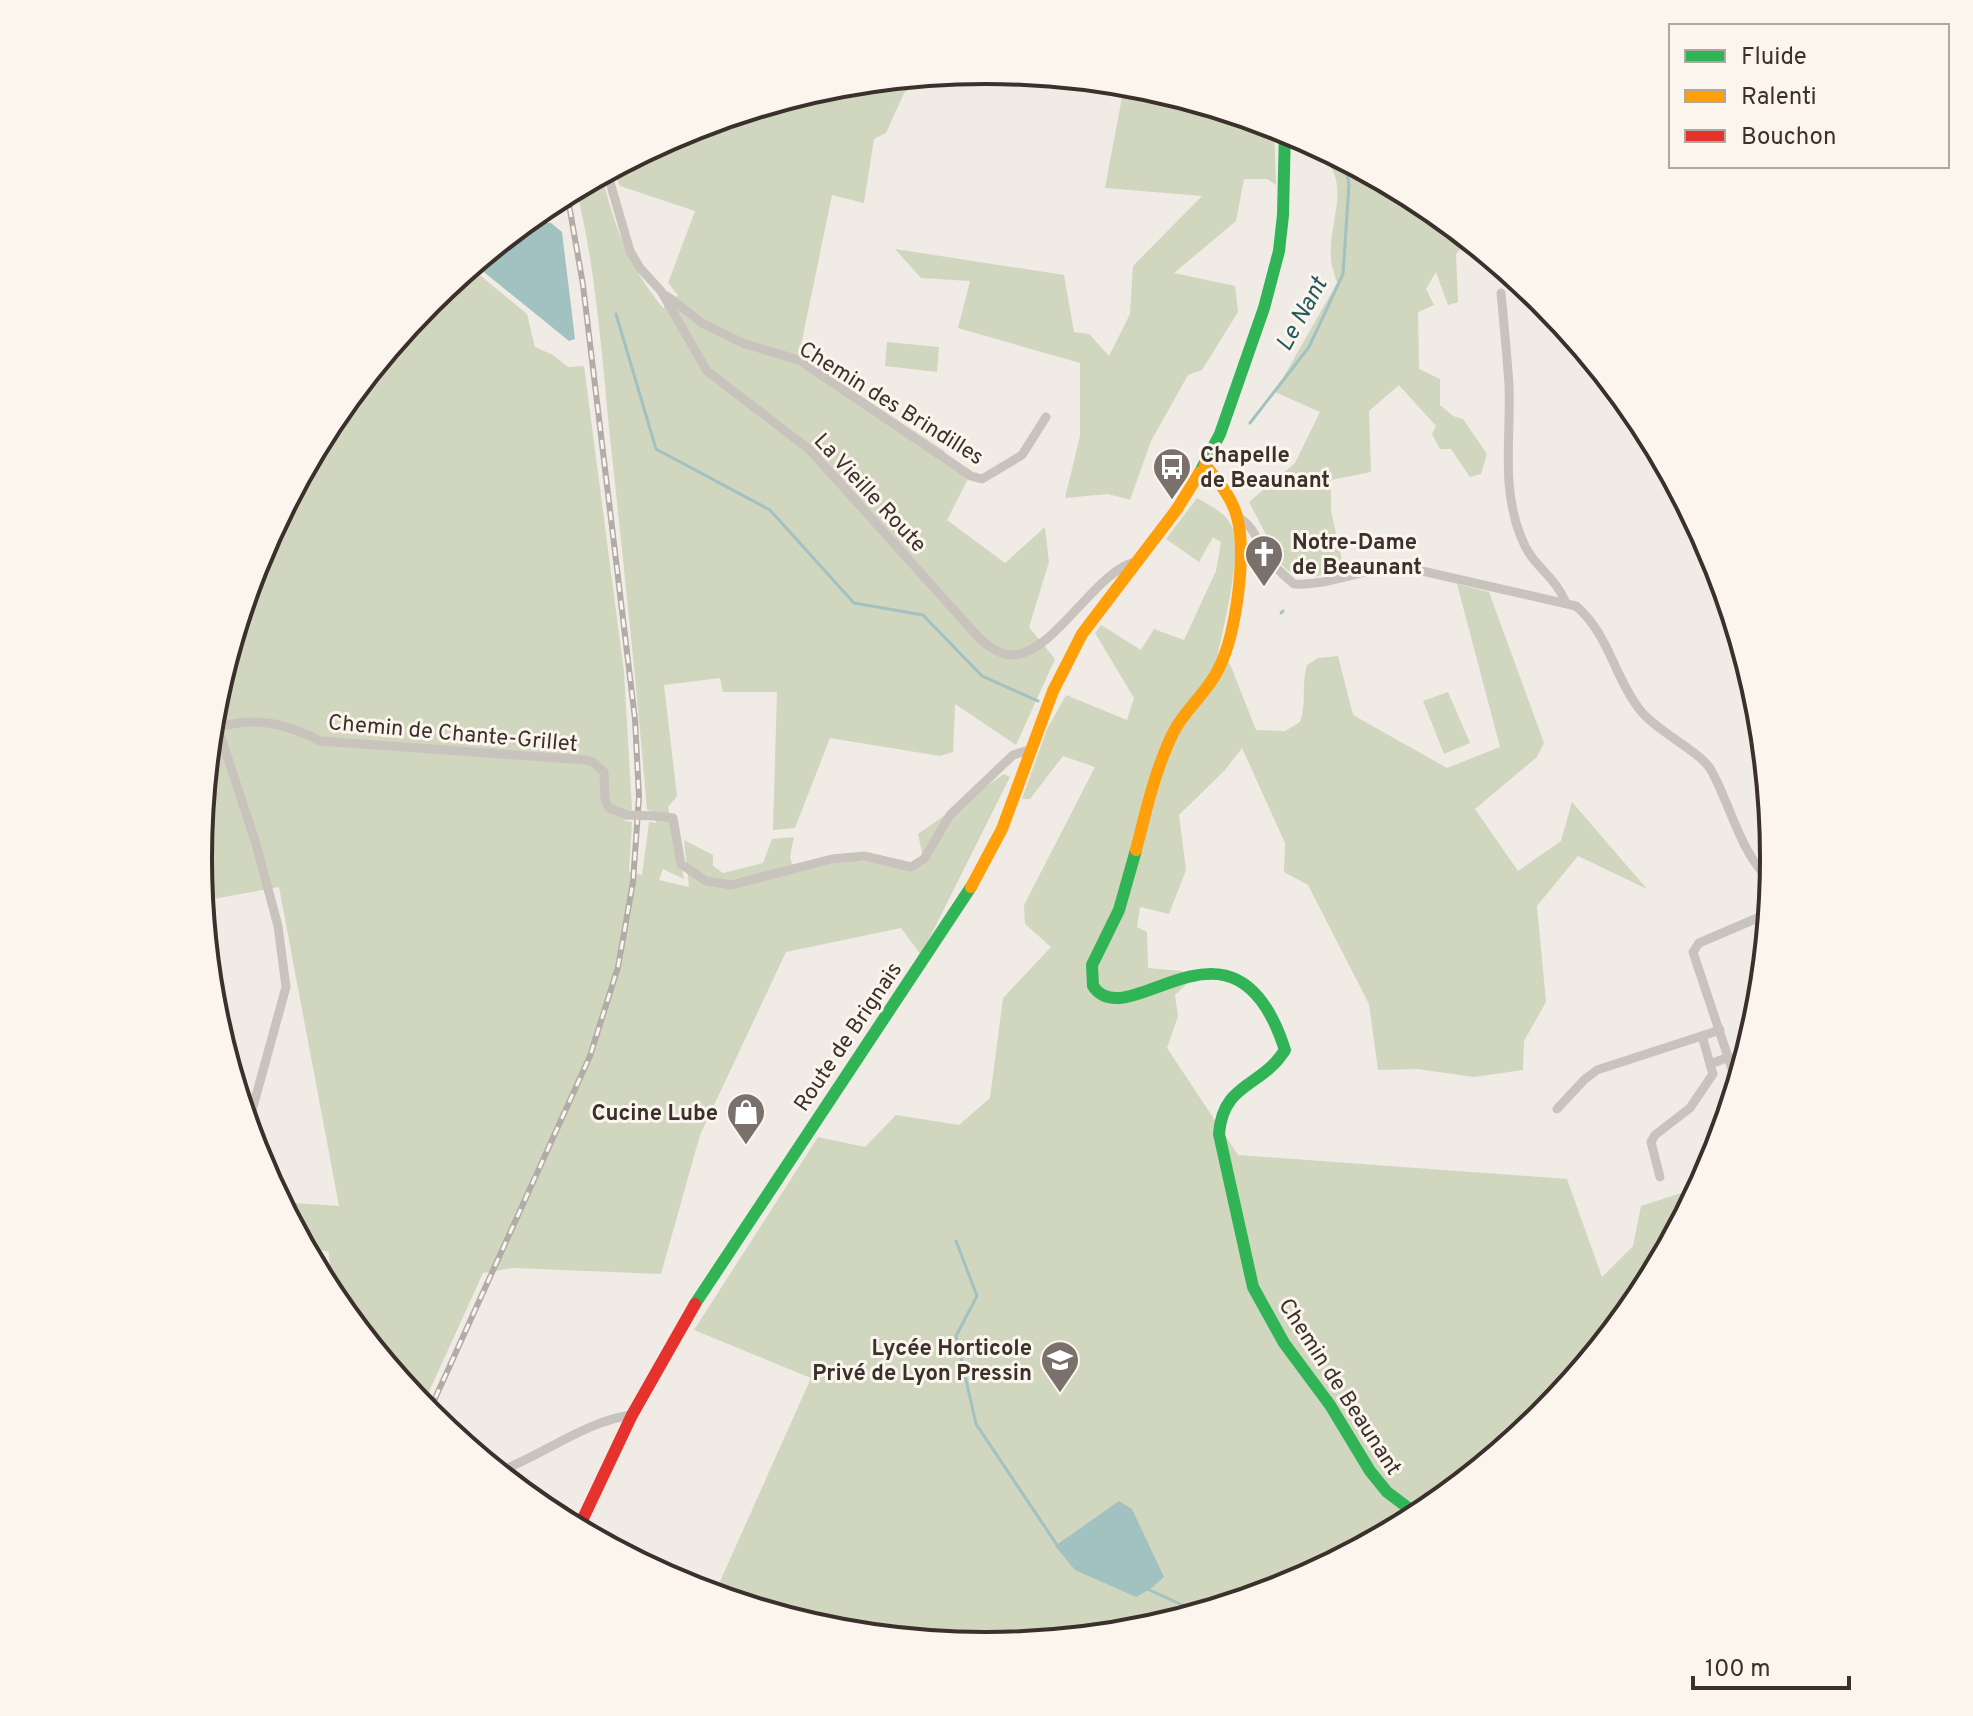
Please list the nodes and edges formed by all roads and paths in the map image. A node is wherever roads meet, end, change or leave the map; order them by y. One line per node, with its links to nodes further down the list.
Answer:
1 (1285, 144): 6 (main road, Route de Brignais)
2 (610, 183): 3 (street, La Vieille Route)
3 (661, 291): 5 (street, Chemin des Brindilles); 8 (street, La Vieille Route)
4 (1501, 293): 9 (street)
5 (1046, 417)
6 (1205, 465): 7 (main road, Chemin de Beaunant); 8 (main road, Route de Brignais)
7 (1237, 516): 9 (street); 25 (main road, Chemin de Beaunant)
8 (1138, 562): 12 (main road, Route de Brignais)
9 (1565, 601): 13 (street)
10 (224, 726): 12 (street, Chemin de Chante-Grillet, bridge)
11 (222, 737): 20 (street)
12 (1029, 750): 23 (main road, Route de Brignais)
13 (1760, 867)
14 (1758, 918): 15 (street)
15 (1720, 1030): 16 (street); 17 (street)
16 (1702, 1036): 18 (street); 21 (street)
17 (1729, 1057): 18 (street); 19 (street)
18 (1710, 1064): 22 (street)
19 (1732, 1066)
20 (253, 1105)
21 (1557, 1109)
22 (1660, 1177)
23 (632, 1415): 24 (street); 26 (main road, Route de Brignais)
24 (510, 1468)
25 (1408, 1508)
26 (583, 1518)

